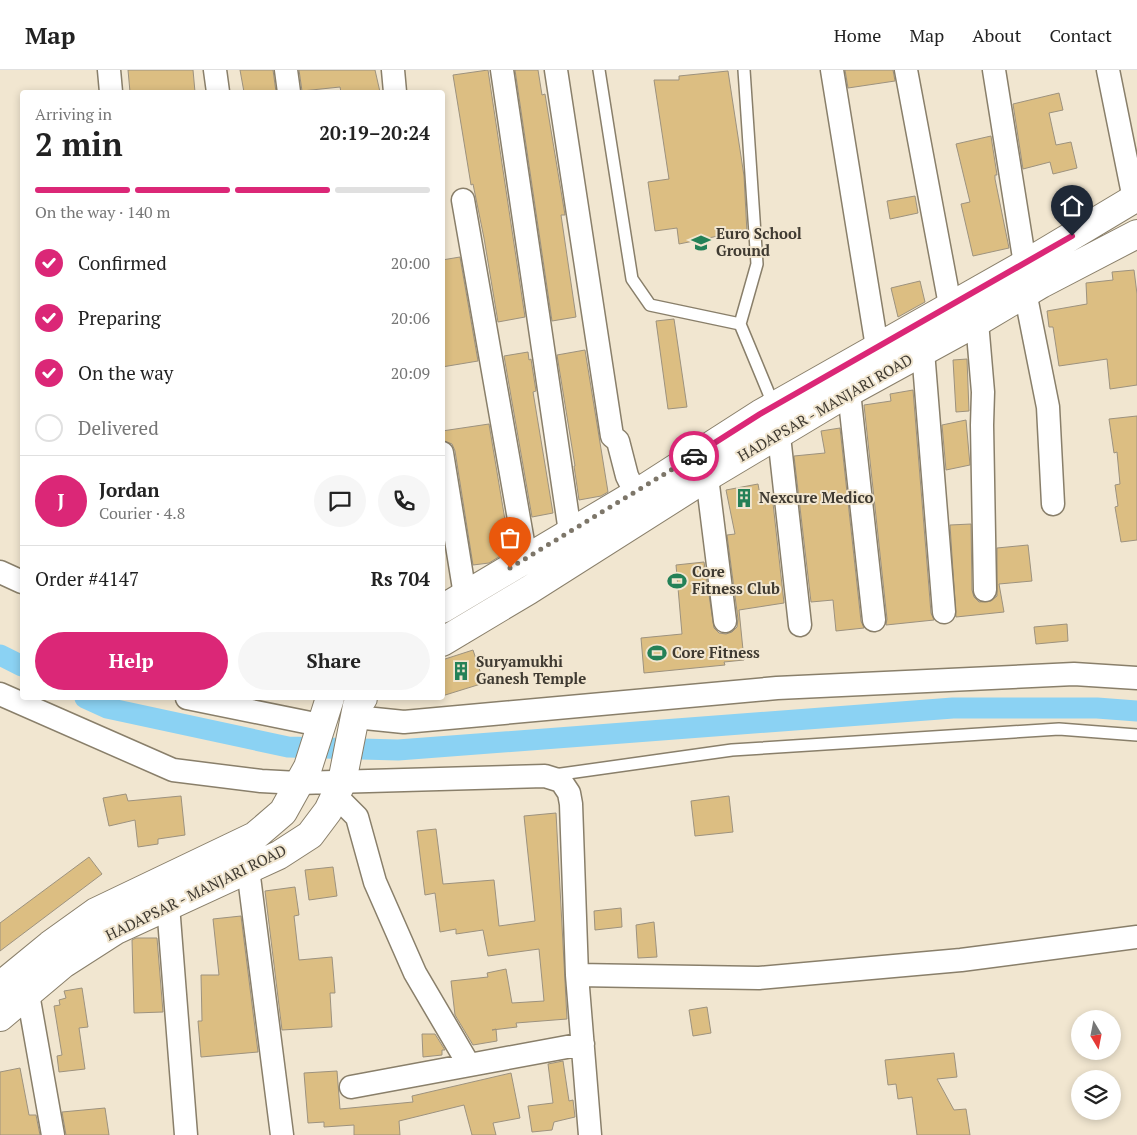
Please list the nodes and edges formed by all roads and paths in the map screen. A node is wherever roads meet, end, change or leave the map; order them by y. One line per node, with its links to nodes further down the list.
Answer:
1 (109, 70): 13 (street)
2 (215, 70): 14 (street)
3 (286, 70): 15 (street)
4 (393, 70): 16 (street)
5 (502, 70): 33 (street)
6 (556, 70): 32 (street)
7 (598, 70): 23 (lane)
8 (744, 70): 23 (lane)
9 (832, 70): 24 (street)
10 (906, 70): 21 (street)
11 (994, 70): 20 (street)
12 (1108, 70): 17 (street)
13 (111, 90)
14 (218, 90)
15 (289, 90)
16 (395, 90)
17 (1135, 198): 20 (main road, HADAPSAR - MANJARI ROAD)
18 (463, 200): 34 (street)
19 (1137, 234): 20 (main road, HADAPSAR - MANJARI ROAD)
20 (1030, 280): 21 (main road, HADAPSAR - MANJARI ROAD); 22 (main road, HADAPSAR - MANJARI ROAD); 31 (street)
21 (950, 305): 24 (main road, HADAPSAR - MANJARI ROAD)
22 (977, 322): 25 (main road, HADAPSAR - MANJARI ROAD); 37 (street)
23 (740, 324): 27 (lane)
24 (877, 347): 27 (main road, HADAPSAR - MANJARI ROAD)
25 (923, 351): 26 (main road, HADAPSAR - MANJARI ROAD); 39 (street)
26 (849, 392): 28 (main road, HADAPSAR - MANJARI ROAD); 40 (street)
27 (771, 408): 28 (street); 32 (main road, HADAPSAR - MANJARI ROAD)
28 (779, 436): 29 (main road, HADAPSAR - MANJARI ROAD); 42 (street)
29 (706, 477): 32 (main road, HADAPSAR - MANJARI ROAD); 41 (street)
30 (445, 490): 38 (street)
31 (1053, 504)
32 (634, 509): 33 (main road, HADAPSAR - MANJARI ROAD); 43 (main road, HADAPSAR - MANJARI ROAD)
33 (570, 532): 34 (main road, HADAPSAR - MANJARI ROAD)
34 (526, 559): 38 (main road, HADAPSAR - MANJARI ROAD)
35 (0, 572): 36 (street)
36 (20, 581)
37 (984, 590)
38 (454, 602)
39 (944, 612)
40 (874, 620)
41 (725, 621)
42 (800, 625)
43 (445, 640)
44 (1137, 678): 48 (street)
45 (0, 694): 51 (street)
46 (197, 700): 49 (street)
47 (329, 700): 49 (main road)
48 (357, 716): 53 (main road, HADAPSAR - MANJARI ROAD)
49 (320, 725): 51 (main road, HADAPSAR - MANJARI ROAD)
50 (1137, 735): 52 (lane)
51 (303, 775): 53 (street); 55 (main road, HADAPSAR - MANJARI ROAD)
52 (545, 776): 53 (street); 57 (street)
53 (341, 782): 54 (main road, HADAPSAR - MANJARI ROAD); 62 (street)
54 (248, 869): 55 (main road, HADAPSAR - MANJARI ROAD); 66 (street)
55 (164, 893): 58 (main road, HADAPSAR - MANJARI ROAD); 59 (main road, HADAPSAR - MANJARI ROAD); 65 (street)
56 (1137, 937): 57 (street)
57 (577, 975): 61 (street)
58 (0, 986)
59 (28, 994): 60 (main road, HADAPSAR - MANJARI ROAD); 64 (street)
60 (0, 1017)
61 (583, 1044): 62 (street); 67 (street)
62 (468, 1065): 63 (street)
63 (351, 1088)
64 (53, 1135)
65 (186, 1135)
66 (282, 1135)
67 (590, 1135)

